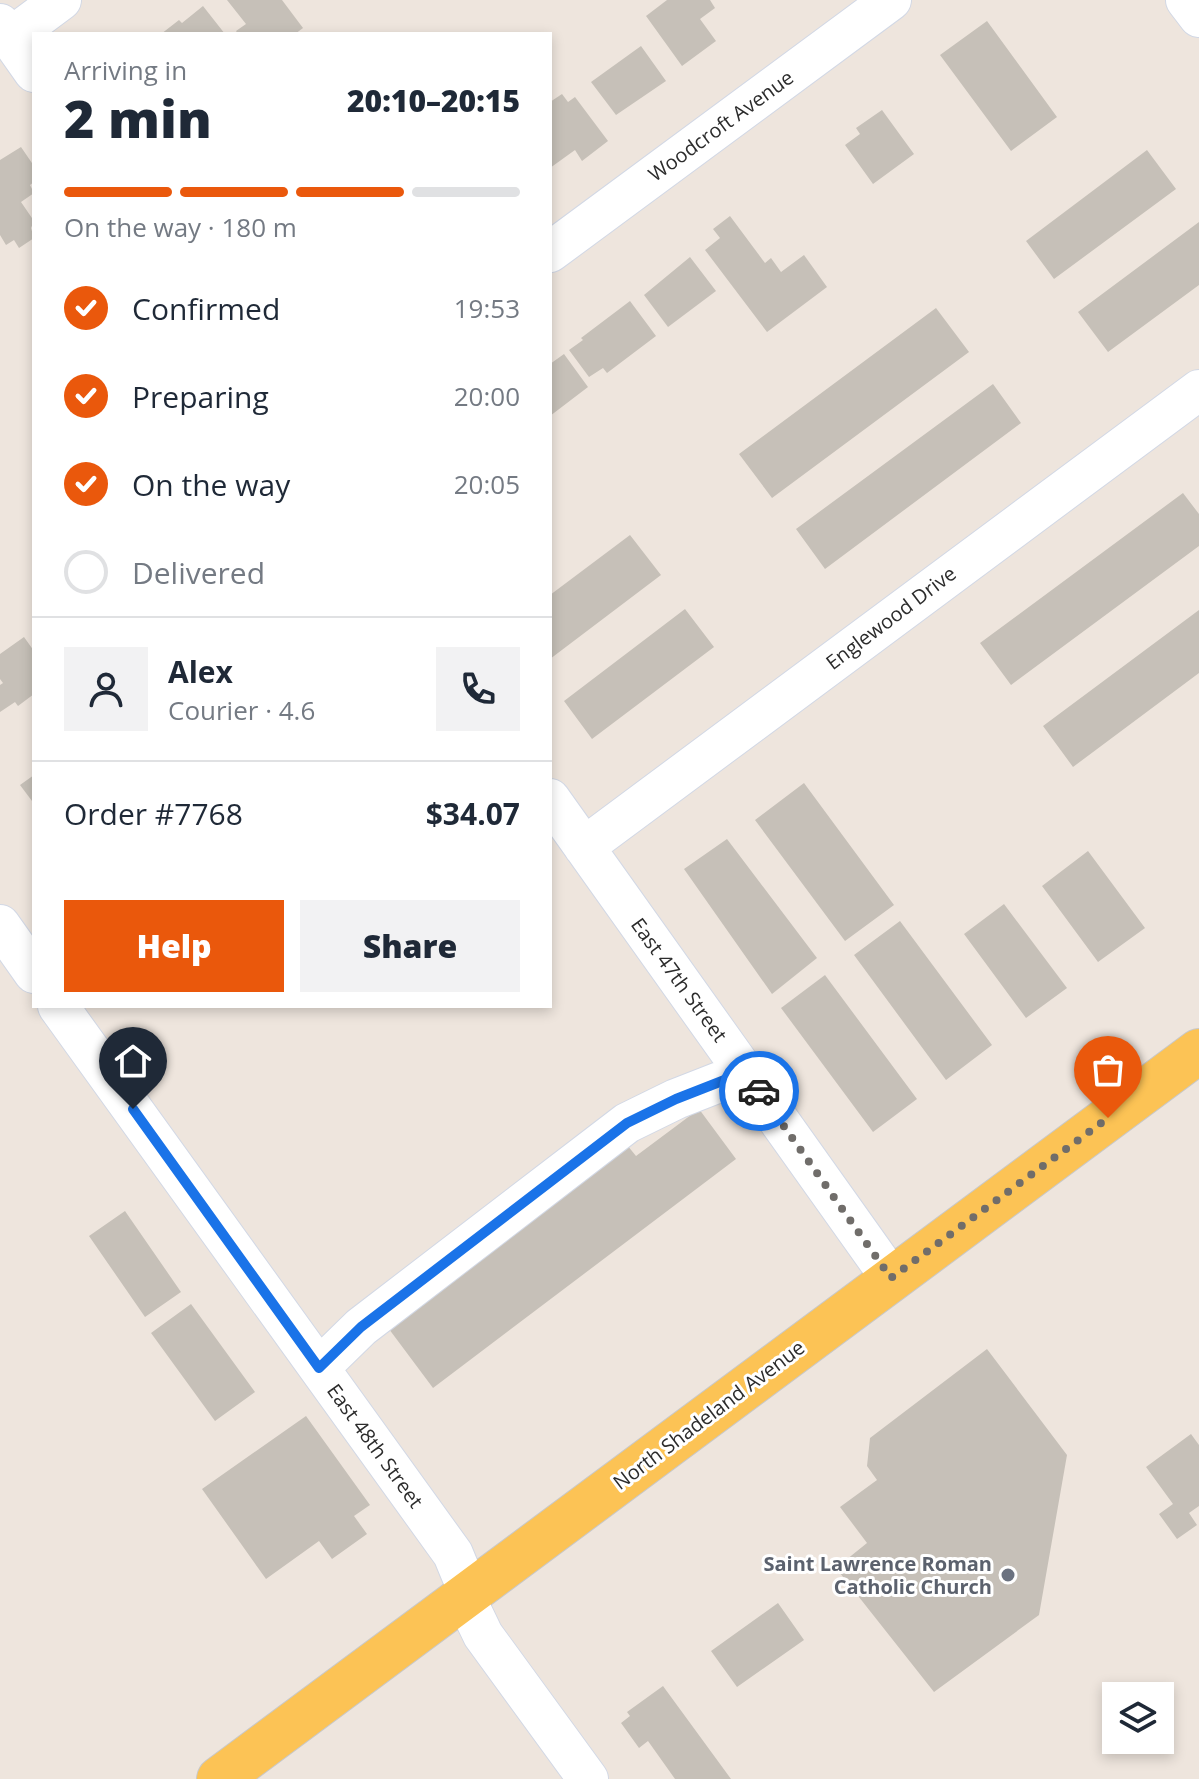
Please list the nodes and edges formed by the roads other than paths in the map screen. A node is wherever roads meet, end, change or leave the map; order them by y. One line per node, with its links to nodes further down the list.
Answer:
1 (61, 0): 5 (street)
2 (891, 0): 7 (street, Woodcroft Avenue)
3 (1186, 0): 4 (street)
4 (1199, 17)
5 (5, 31): 6 (street)
6 (32, 69)
7 (552, 251)
8 (1199, 390): 10 (street, Englewood Drive)
9 (552, 802): 10 (street, East 47th Street)
10 (584, 847): 15 (street, East 47th Street)
11 (0, 925): 12 (street)
12 (32, 970)
13 (59, 1008): 17 (street, East 48th Street)
14 (1199, 1051): 16 (main road, North Shadeland Avenue)
15 (745, 1072): 16 (street, East 47th Street); 17 (street)
16 (891, 1278): 18 (main road, North Shadeland Avenue)
17 (319, 1368): 18 (street, East 48th Street)
18 (469, 1594): 19 (main road, North Shadeland Avenue); 20 (street, East 48th Street)
19 (219, 1779)
20 (588, 1779)

